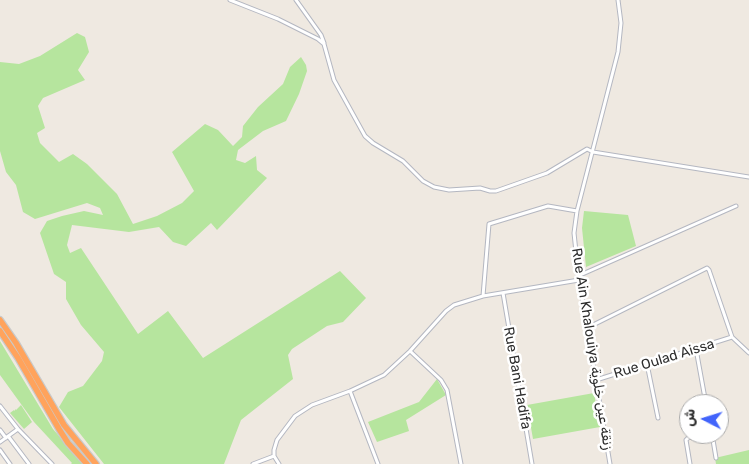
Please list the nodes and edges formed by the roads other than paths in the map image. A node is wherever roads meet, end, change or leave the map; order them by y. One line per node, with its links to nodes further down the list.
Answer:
1 (230, 0): 4 (street)
2 (296, 0): 4 (street)
3 (618, 0): 5 (street, Rue Ain Khalouiya زنقة عين خلوية)
4 (324, 44): 5 (street)
5 (593, 152): 6 (street); 8 (street, Rue Ain Khalouiya زنقة عين خلوية)
6 (749, 177)
7 (736, 206): 9 (street)
8 (577, 211): 9 (street, Rue Ain Khalouiya زنقة عين خلوية); 11 (street)
9 (579, 278): 10 (street); 13 (street, Rue Ain Khalouiya زنقة عين خلوية)
10 (502, 293): 11 (street); 44 (street, Rue Bani Hadifa)
11 (483, 296): 17 (street)
12 (0, 320): 39 (highway)
13 (587, 328): 15 (street); 20 (street, Rue Ain Khalouiya زنقة عين خلوية)
14 (0, 331): 38 (highway)
15 (732, 337): 16 (street, Rue Oulad Aissa); 18 (street)
16 (696, 349): 19 (street, Rue Oulad Aissa); 22 (street)
17 (410, 351): 21 (street); 43 (street)
18 (749, 353)
19 (648, 364): 20 (street, Rue Oulad Aissa); 24 (street)
20 (596, 380): 45 (street, Rue Ain Khalouiya زنقة عين خلوية)
21 (350, 391): 33 (street); 42 (street)
22 (704, 394)
23 (0, 406): 25 (street)
24 (658, 418)
25 (18, 428): 27 (street); 37 (street)
26 (0, 430): 27 (street)
27 (7, 437): 28 (street); 36 (street)
28 (0, 442)
29 (688, 444): 46 (street)
30 (714, 444): 34 (street)
31 (0, 450): 32 (street)
32 (2, 456): 35 (street)
33 (274, 456): 40 (street); 41 (street)
34 (716, 458)
35 (10, 464)
36 (29, 464)
37 (52, 464)
38 (87, 464)
39 (96, 464)
40 (252, 464)
41 (279, 464)
42 (378, 464)
43 (461, 464)
44 (532, 464)
45 (610, 464)
46 (690, 464)

